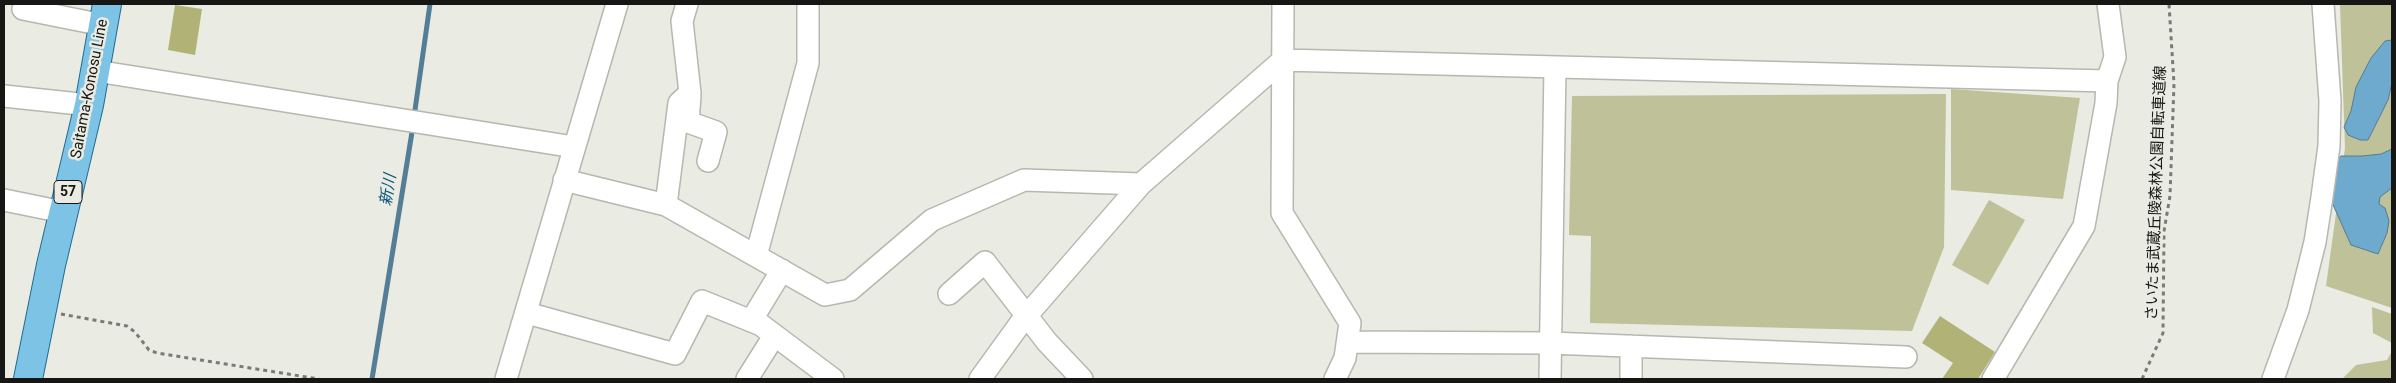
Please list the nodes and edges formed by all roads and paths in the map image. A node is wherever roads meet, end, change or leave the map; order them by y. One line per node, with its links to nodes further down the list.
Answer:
1 (617, 4): 17 (street)
2 (687, 4): 14 (street)
3 (808, 4): 24 (street)
4 (1283, 4): 10 (street)
5 (2108, 4): 13 (street)
6 (2169, 4): 47 (path, さいたま武蔵丘陵森林公園自転車道線)
7 (2323, 4): 48 (street)
8 (23, 9): 9 (street)
9 (105, 14): 12 (main road, Saitama-Konosu Line / 57)
10 (1283, 60): 11 (street); 20 (street); 32 (street)
11 (1555, 66): 13 (street); 33 (street)
12 (96, 71): 16 (main road, Saitama-Konosu Line / 57); 17 (street)
13 (2107, 81): 46 (street)
14 (690, 93): 18 (street); 22 (street)
15 (4, 96): 16 (street)
16 (89, 105): 23 (main road, Saitama-Konosu Line / 57)
17 (574, 147): 19 (street)
18 (708, 161)
19 (564, 180): 22 (street); 28 (street)
20 (1142, 184): 25 (street); 29 (street)
21 (4, 200): 23 (street)
22 (666, 205): 24 (street)
23 (63, 212): 27 (main road, Saitama-Konosu Line / 57)
24 (756, 256): 25 (street)
25 (782, 270): 30 (street)
26 (950, 294): 29 (street)
27 (41, 312): 36 (main road, Saitama-Konosu Line / 57); 37 (path)
28 (526, 313): 30 (street); 38 (street)
29 (1028, 315): 41 (street); 42 (street)
30 (751, 322): 31 (street)
31 (774, 336): 39 (street); 40 (street)
32 (1349, 342): 33 (street); 43 (street)
33 (1550, 343): 34 (street); 44 (street)
34 (1631, 346): 35 (street); 45 (street)
35 (1906, 357)
36 (28, 379)
37 (319, 379)
38 (506, 379)
39 (747, 379)
40 (834, 379)
41 (980, 379)
42 (1082, 379)
43 (1334, 379)
44 (1550, 379)
45 (1631, 379)
46 (1993, 379)
47 (2142, 379)
48 (2273, 379)

